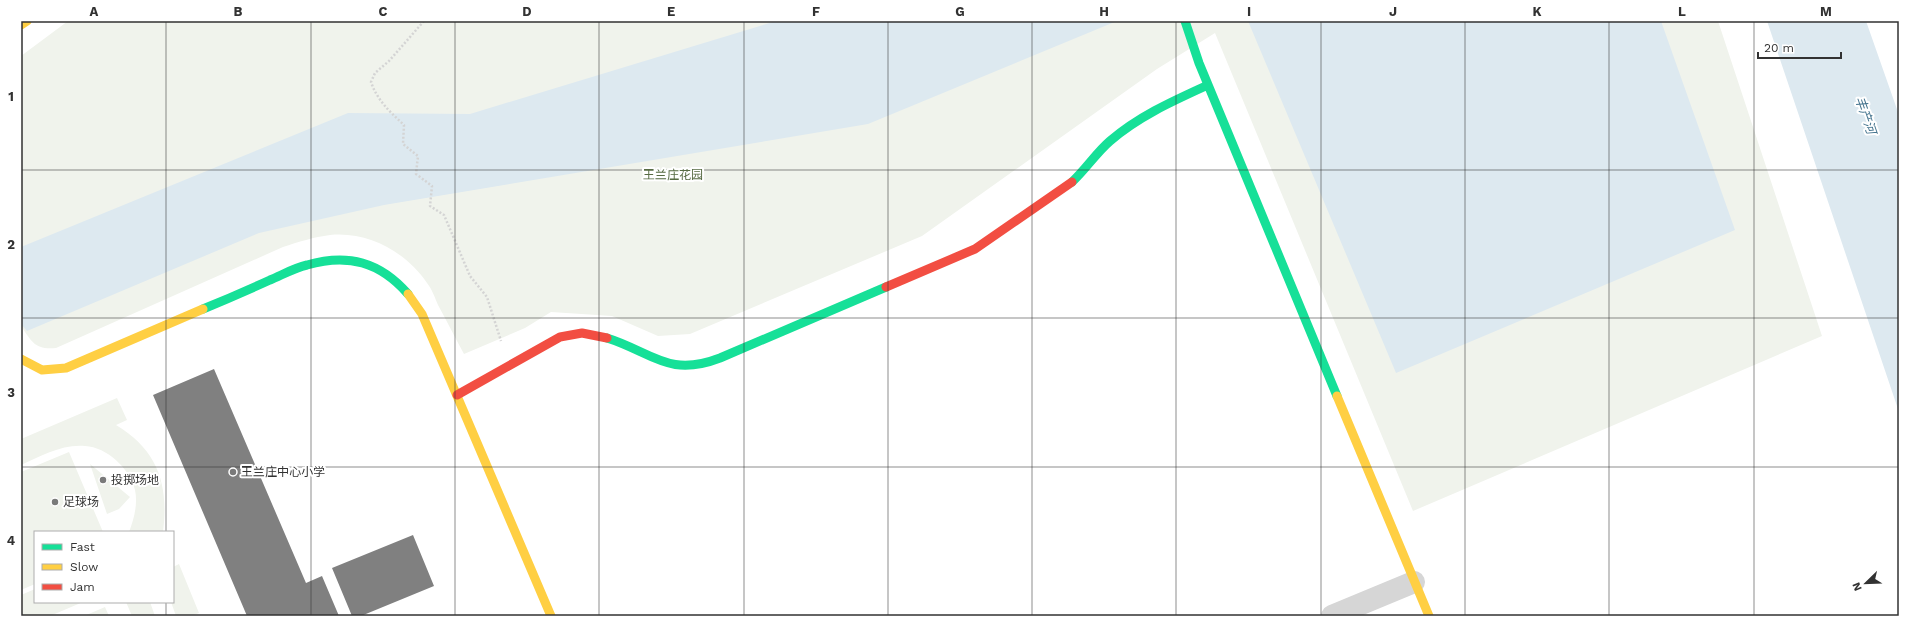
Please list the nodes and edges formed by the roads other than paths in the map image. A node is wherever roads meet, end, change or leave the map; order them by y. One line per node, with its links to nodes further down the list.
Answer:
1 (27, 21): 3 (street)
2 (1185, 21): 4 (street)
3 (21, 25)
4 (1208, 85): 6 (street); 7 (street)
5 (21, 359): 6 (street)
6 (456, 395): 8 (street)
7 (1414, 582): 9 (street); 10 (street)
8 (551, 616)
9 (1332, 616)
10 (1429, 616)

